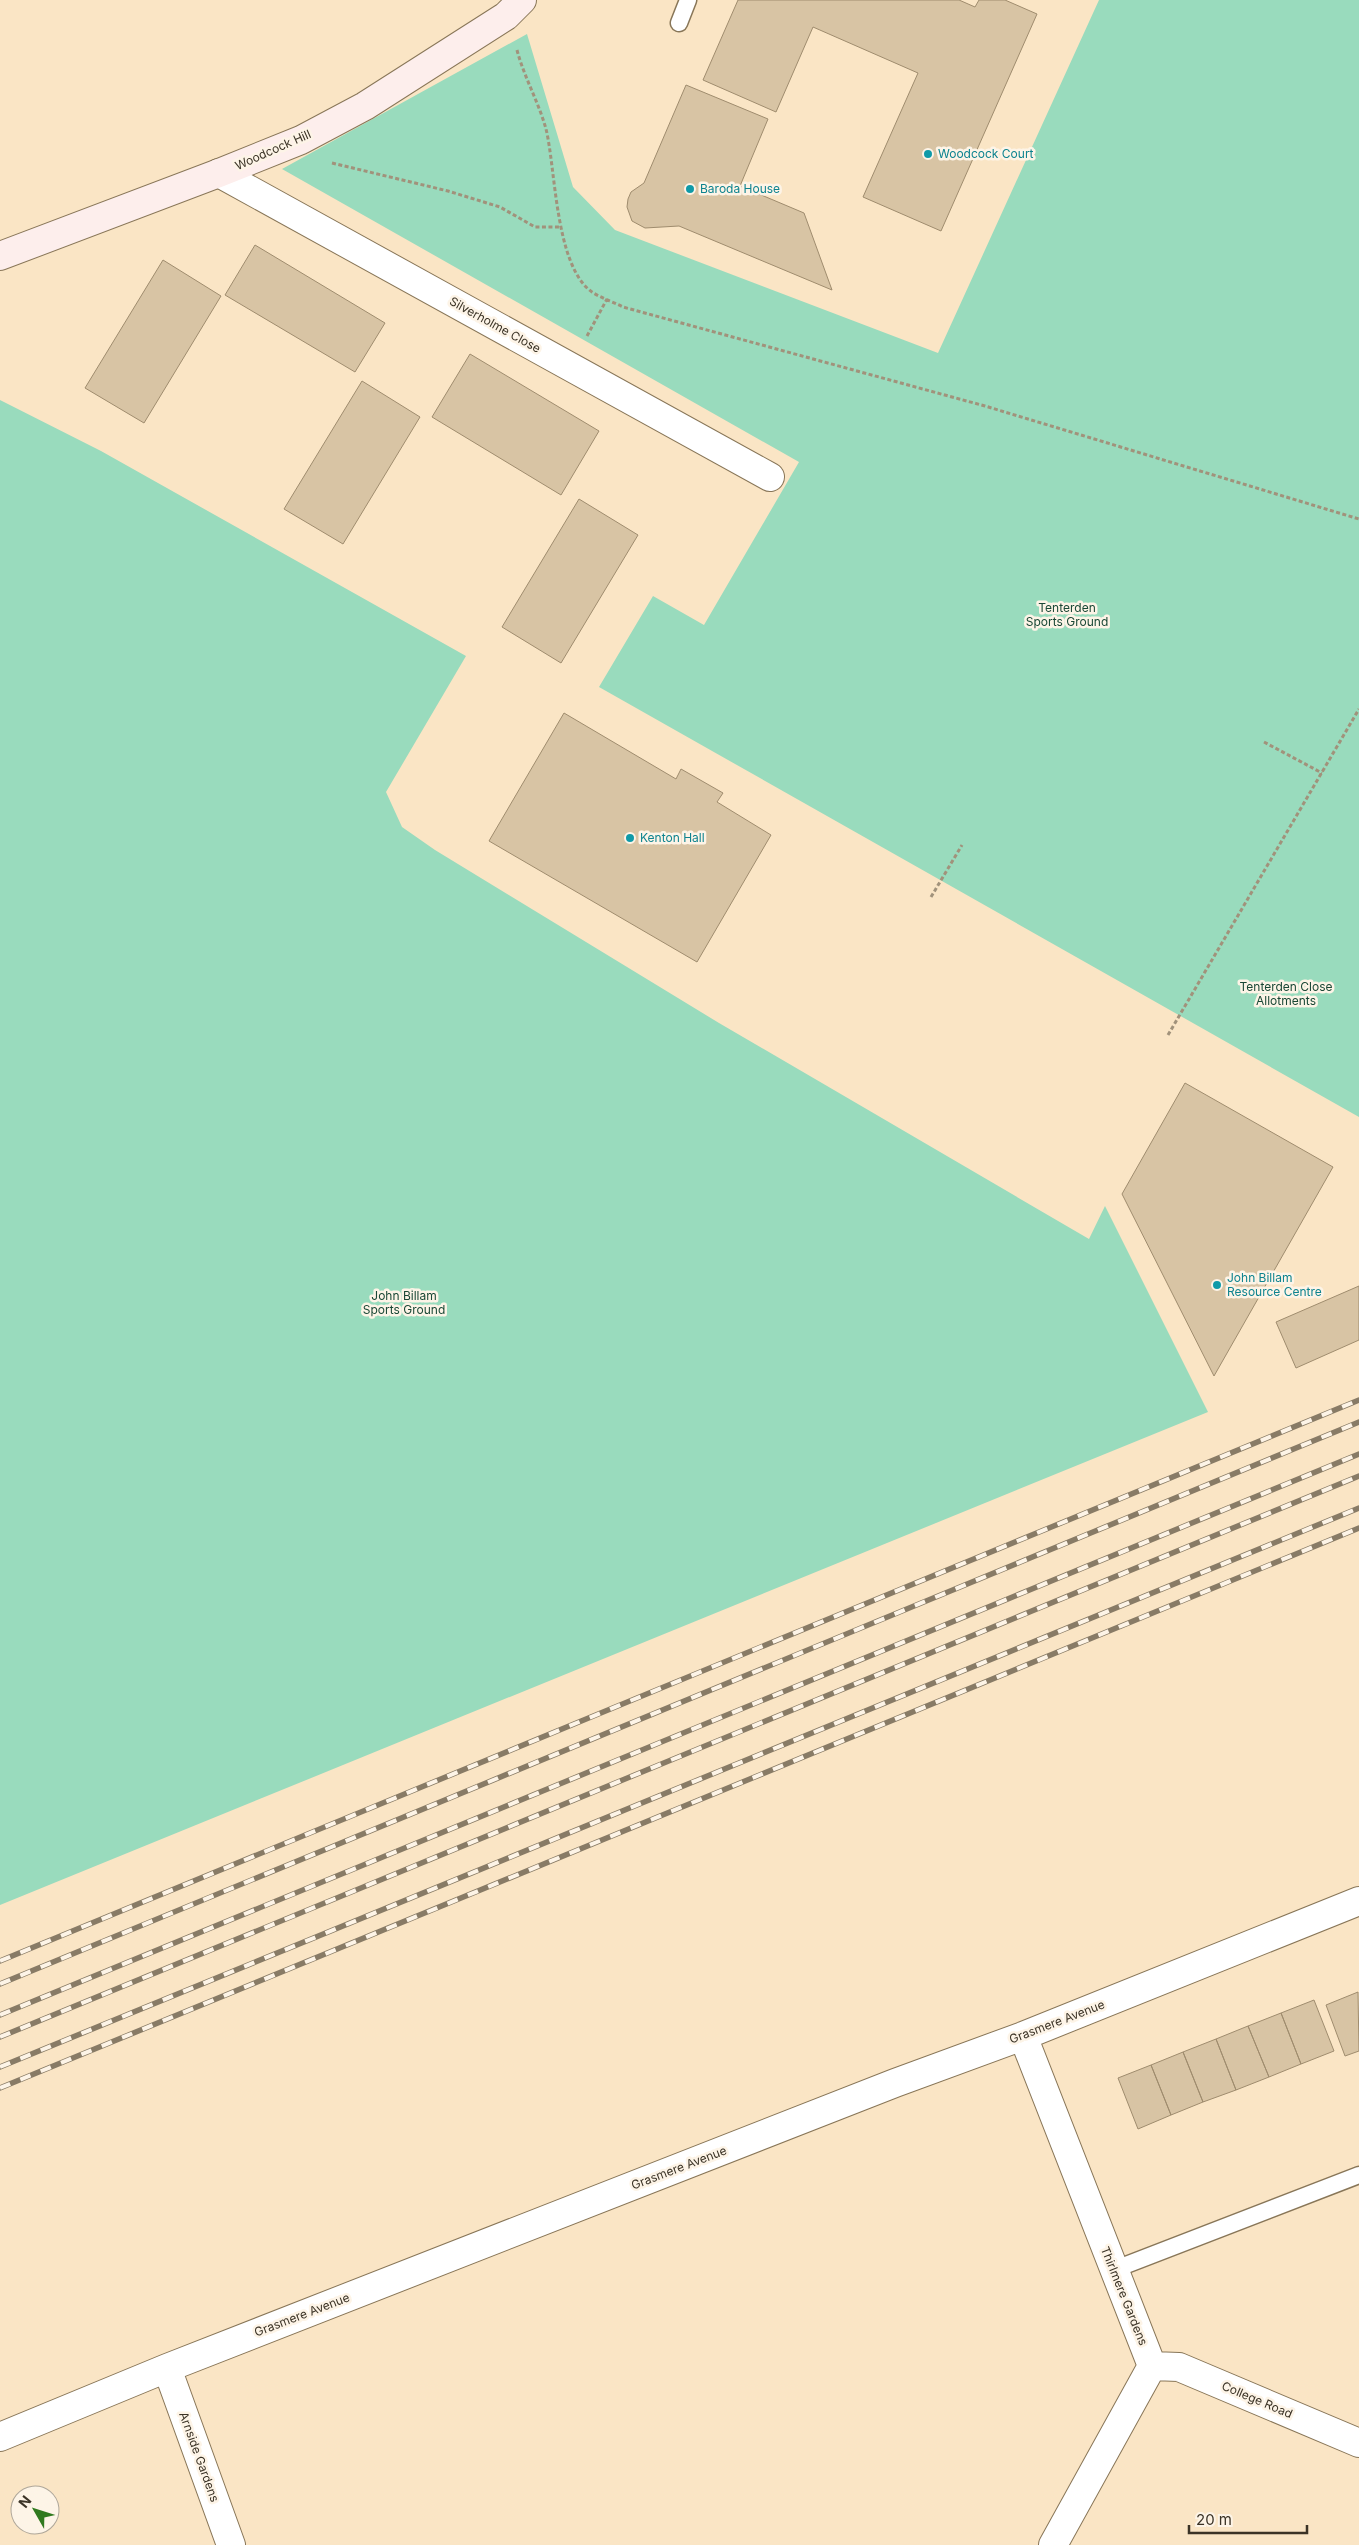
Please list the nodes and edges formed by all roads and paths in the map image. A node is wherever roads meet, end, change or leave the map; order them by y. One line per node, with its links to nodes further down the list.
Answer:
1 (688, 0): 3 (lane)
2 (514, 8): 4 (street, Woodcock Hill); 6 (path)
3 (679, 23)
4 (301, 140): 5 (street, Woodcock Hill); 6 (path)
5 (219, 173): 7 (street, Woodcock Hill); 9 (street, Silverholme Close)
6 (560, 227): 8 (path)
7 (0, 256)
8 (607, 299): 9 (path); 11 (path)
9 (570, 367): 10 (street, Silverholme Close)
10 (770, 477)
11 (1359, 518)
12 (1359, 709): 14 (path)
13 (1264, 742): 14 (path)
14 (1322, 774): 17 (path)
15 (962, 845): 16 (path)
16 (931, 897)
17 (1168, 1035)
18 (1359, 1901): 19 (street, Grasmere Avenue)
19 (1023, 2036): 21 (street, Thirlmere Gardens); 23 (street, Grasmere Avenue)
20 (1359, 2175): 21 (lane)
21 (1113, 2270): 22 (street, Thirlmere Gardens)
22 (1152, 2366): 25 (street, College Road); 27 (street)
23 (167, 2368): 24 (street, Grasmere Avenue); 26 (street, Arnside Gardens)
24 (0, 2437)
25 (1359, 2443)
26 (231, 2545)
27 (1053, 2545)

